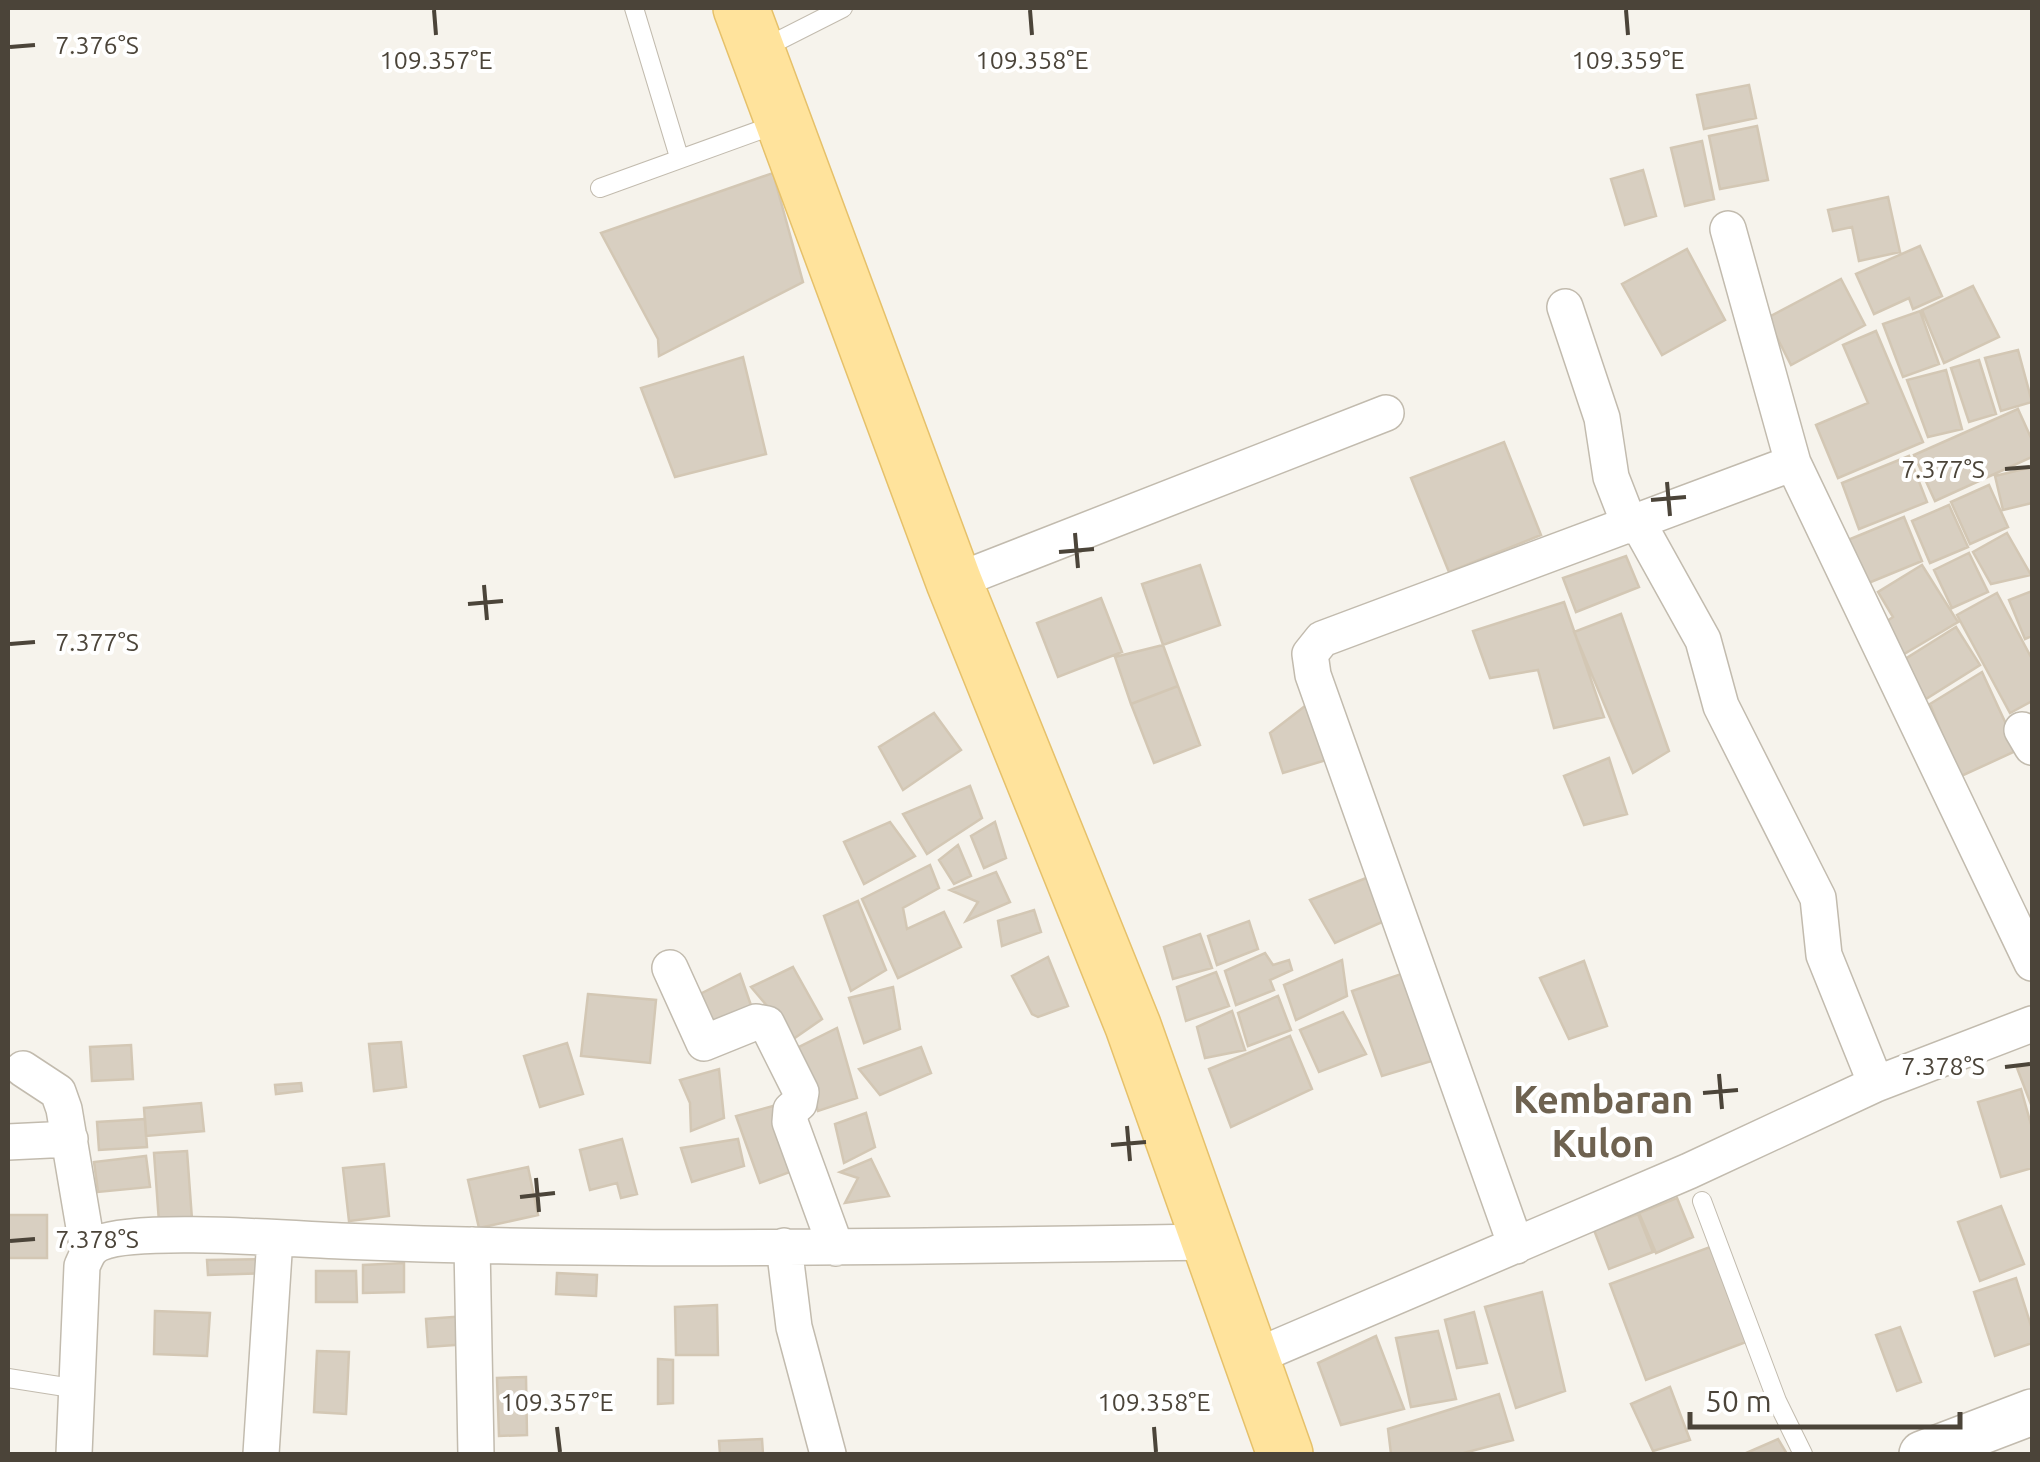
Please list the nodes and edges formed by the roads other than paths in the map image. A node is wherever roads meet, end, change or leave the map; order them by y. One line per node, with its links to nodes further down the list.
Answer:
1 (634, 8): 5 (lane)
2 (842, 8): 3 (lane)
3 (749, 30): 4 (main road)
4 (782, 123): 5 (lane); 12 (main road)
5 (680, 157): 6 (lane)
6 (600, 188)
7 (1728, 228): 10 (street)
8 (1565, 308): 11 (street)
9 (1386, 412): 12 (street)
10 (1794, 463): 11 (street); 13 (street)
11 (1634, 524): 17 (street); 25 (street)
12 (954, 582): 22 (main road)
13 (2032, 963)
14 (670, 968): 26 (street)
15 (2032, 1024): 17 (street)
16 (23, 1069): 18 (street)
17 (1876, 1084): 25 (street)
18 (70, 1138): 19 (street); 27 (street)
19 (8, 1142)
20 (1702, 1201): 37 (lane)
21 (275, 1238): 23 (street); 27 (street); 33 (street)
22 (1211, 1242): 26 (street); 28 (main road)
23 (472, 1245): 24 (street); 34 (street)
24 (784, 1246): 26 (street); 35 (street)
25 (1516, 1246): 28 (street)
26 (836, 1248)
27 (88, 1251): 30 (street)
28 (1252, 1358): 36 (main road)
29 (8, 1378): 30 (lane)
30 (78, 1388): 32 (street)
31 (2032, 1412): 38 (street)
32 (74, 1454)
33 (262, 1454)
34 (476, 1454)
35 (828, 1454)
36 (1285, 1454)
37 (1803, 1454)
38 (1922, 1454)

